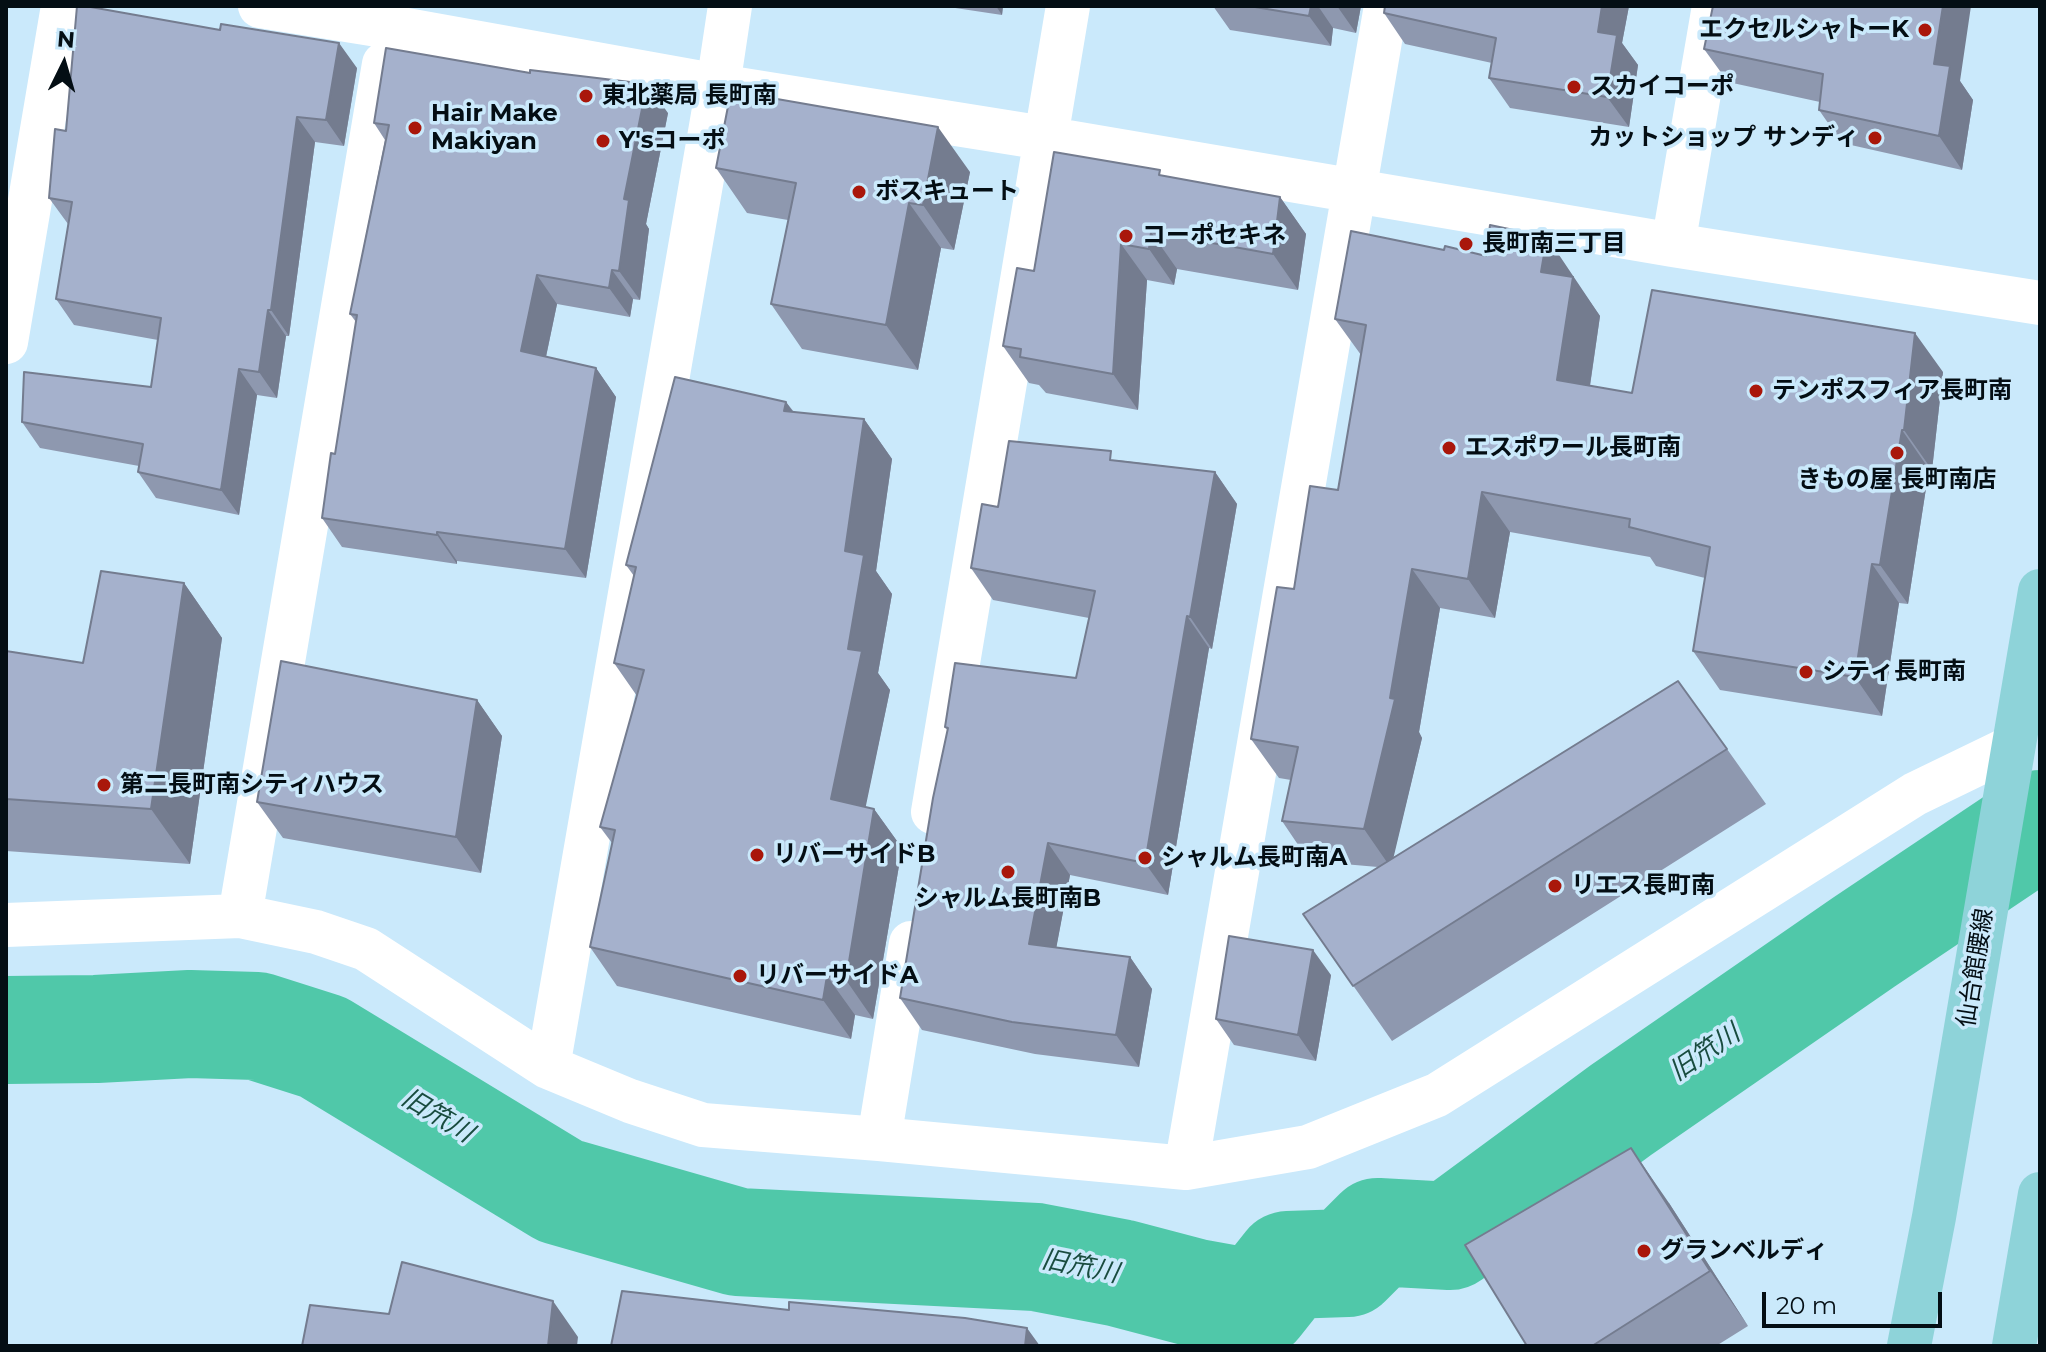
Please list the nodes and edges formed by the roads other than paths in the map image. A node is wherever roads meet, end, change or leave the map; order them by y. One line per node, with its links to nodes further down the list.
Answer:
1 (63, 6): 13 (street)
2 (260, 6): 7 (street)
3 (730, 6): 8 (street)
4 (1068, 6): 9 (street)
5 (1386, 6): 10 (street)
6 (1714, 6): 11 (street)
7 (392, 16): 8 (street); 18 (street)
8 (718, 86): 9 (street); 20 (street)
9 (1044, 138): 10 (street); 16 (street)
10 (1354, 190): 11 (street); 22 (street)
11 (1673, 245): 12 (street)
12 (2040, 303)
13 (6, 342)
14 (2040, 591): 15 (main road, 仙台館腰線)
15 (2010, 764): 22 (street); 24 (main road, 仙台館腰線)
16 (925, 857)
17 (918, 904): 21 (street)
18 (240, 916): 19 (street); 20 (street)
19 (6, 925)
20 (548, 1067): 21 (street)
21 (879, 1139): 22 (street)
22 (1186, 1168)
23 (2040, 1194): 25 (main road)
24 (1909, 1346)
25 (2014, 1346)

